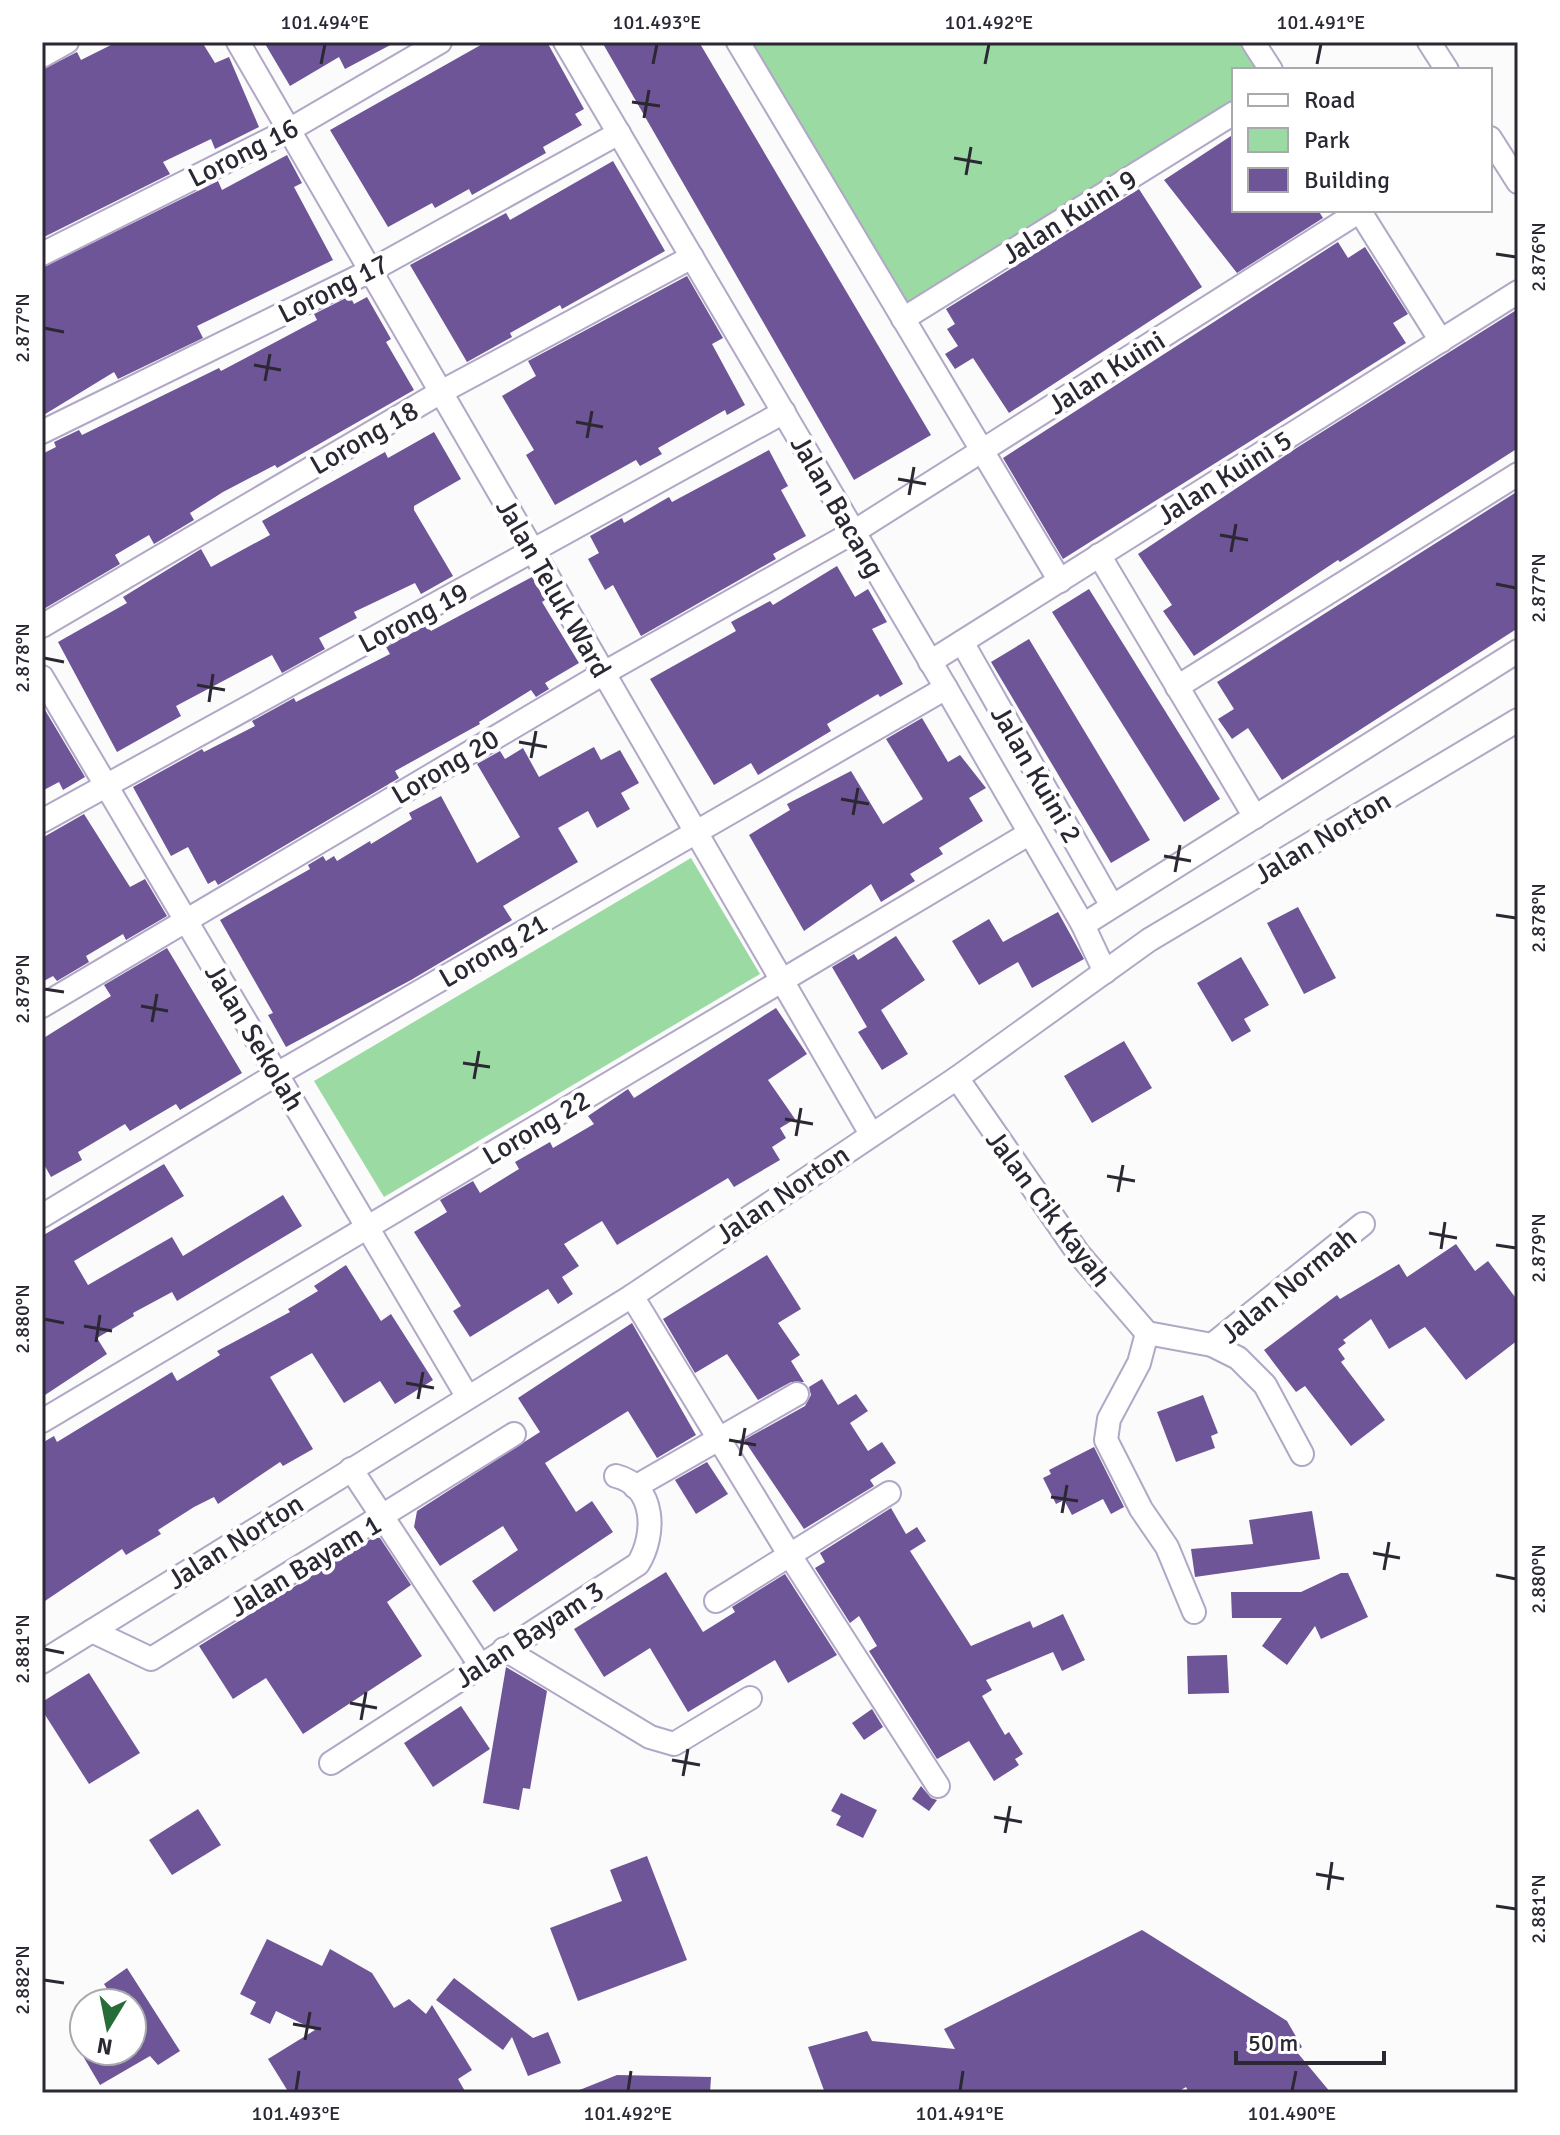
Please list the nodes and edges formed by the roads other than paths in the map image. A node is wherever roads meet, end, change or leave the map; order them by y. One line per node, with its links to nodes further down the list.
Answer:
1 (67, 42): 8 (street)
2 (238, 42): 12 (street, Jalan Teluk Ward)
3 (440, 42): 12 (street, Lorong 16)
4 (565, 42): 13 (street, Jalan Bacang)
5 (738, 42): 22 (street)
6 (1253, 42): 9 (street)
7 (1429, 42): 10 (street)
8 (42, 56)
9 (1270, 68)
10 (1446, 68)
11 (1232, 114): 22 (street, Jalan Kuini 9)
12 (289, 130): 18 (street, Lorong 16); 20 (street, Jalan Teluk Ward)
13 (619, 133): 19 (street, Jalan Bacang); 20 (street, Lorong 17)
14 (1492, 141): 15 (street)
15 (1518, 182)
16 (1357, 212): 27 (street, Jalan Kuini)
17 (1360, 212): 23 (street)
18 (42, 254)
19 (692, 257): 24 (street, Lorong 18); 25 (street, Jalan Bacang)
20 (370, 271): 24 (street, Jalan Teluk Ward); 26 (street, Lorong 17)
21 (1518, 292): 23 (street, Jalan Kuini 5)
22 (903, 319): 27 (street)
23 (1441, 341): 31 (street, Jalan Kuini 5)
24 (441, 392): 30 (street, Jalan Teluk Ward); 33 (street, Lorong 18)
25 (784, 412): 29 (street, Jalan Bacang); 30 (street, Lorong 19)
26 (42, 432)
27 (984, 450): 29 (street, Jalan Kuini); 32 (street)
28 (1518, 474): 39 (street)
29 (852, 533): 36 (street, Jalan Bacang); 37 (street, Lorong 20)
30 (534, 552): 37 (street, Jalan Teluk Ward); 42 (street, Lorong 19)
31 (1099, 555): 32 (street, Jalan Kuini 5); 39 (street)
32 (1060, 581): 34 (street, Jalan Kuini 5)
33 (42, 626)
34 (962, 642): 36 (street, Jalan Kuini 5); 47 (street, Jalan Kuini 2)
35 (1518, 651): 43 (street)
36 (930, 662): 40 (street, Jalan Bacang)
37 (604, 673): 46 (street, Jalan Teluk Ward); 48 (street, Lorong 20)
38 (42, 677): 42 (street, Jalan Sekolah)
39 (1177, 687): 43 (street)
40 (946, 688): 45 (street, Jalan Bacang); 46 (street, Lorong 21)
41 (1515, 727): 50 (street, Jalan Norton)
42 (105, 783): 44 (street, Lorong 19); 48 (street, Jalan Sekolah)
43 (1255, 817): 47 (street)
44 (42, 821)
45 (1030, 833): 49 (street, Jalan Bacang); 51 (street, Lorong 22)
46 (697, 834): 51 (street, Jalan Teluk Ward); 53 (street, Lorong 21)
47 (1112, 906): 49 (street)
48 (185, 920): 52 (street, Lorong 20); 53 (street, Jalan Sekolah)
49 (1083, 925): 50 (street, Jalan Bacang)
50 (1105, 972): 54 (street, Jalan Norton)
51 (782, 981): 55 (street, Jalan Teluk Ward); 58 (street, Lorong 22)
52 (42, 1006)
53 (277, 1074): 56 (street, Lorong 21); 58 (street, Jalan Sekolah)
54 (957, 1078): 55 (street, Jalan Norton); 60 (street, Jalan Cik Kayah)
55 (871, 1134): 59 (street, Jalan Norton)
56 (42, 1216)
57 (1363, 1224): 61 (street, Jalan Normah)
58 (368, 1228): 63 (street, Jalan Sekolah); 64 (street, Lorong 22)
59 (632, 1296): 63 (street, Jalan Norton); 66 (street)
60 (1147, 1333): 61 (street); 73 (street)
61 (1212, 1345): 67 (street)
62 (797, 1394): 66 (street)
63 (467, 1396): 68 (street, Jalan Norton)
64 (42, 1421)
65 (514, 1434): 70 (street, Jalan Bayam 1)
66 (718, 1439): 71 (street); 75 (street, Jalan Bayam 3)
67 (1302, 1454)
68 (351, 1469): 70 (street); 74 (street, Jalan Norton)
69 (889, 1493): 71 (street)
70 (383, 1518): 74 (street, Jalan Bayam 1); 77 (street)
71 (789, 1554): 72 (street); 80 (street)
72 (716, 1601)
73 (1194, 1612)
74 (92, 1631): 76 (street, Jalan Norton)
75 (504, 1649): 77 (street, Jalan Bayam 3); 78 (street)
76 (42, 1662)
77 (480, 1665): 79 (street, Jalan Bayam 3)
78 (750, 1698)
79 (331, 1763)
80 (938, 1786)

